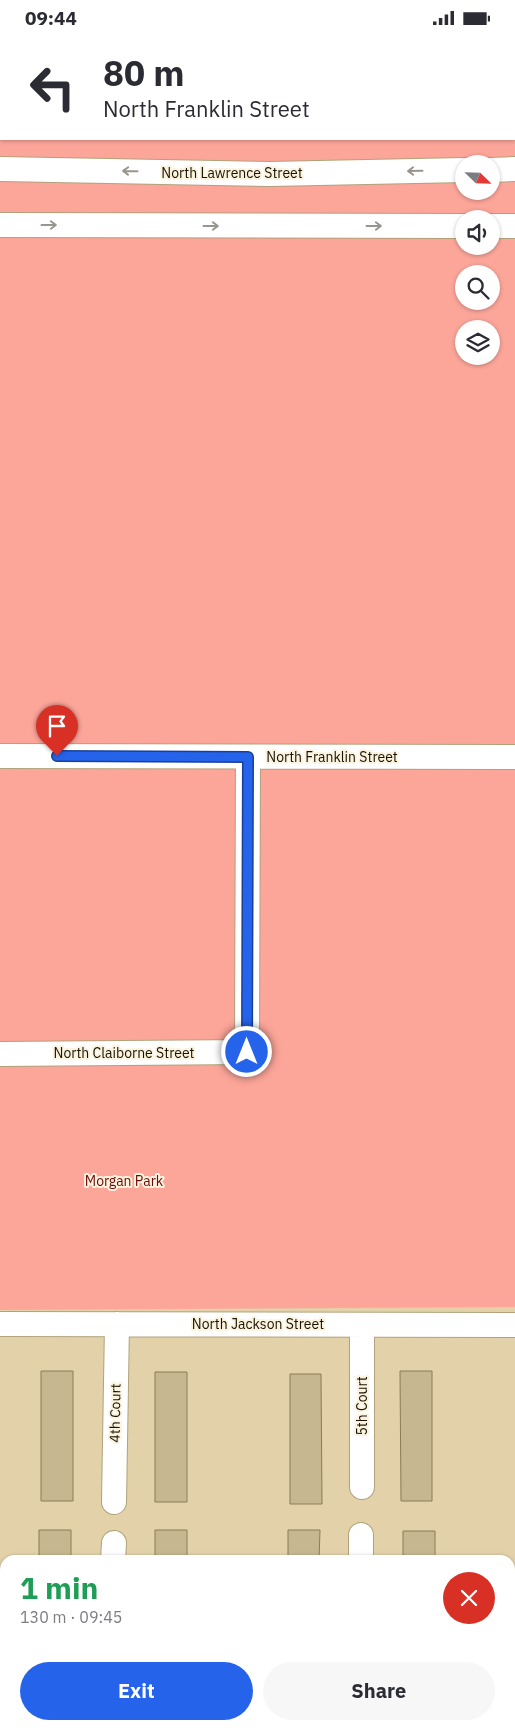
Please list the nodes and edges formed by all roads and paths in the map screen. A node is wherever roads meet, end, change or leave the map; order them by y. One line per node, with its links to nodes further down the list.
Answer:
1 (0, 169): 3 (street, North Lawrence Street, one-way to 1)
2 (515, 169): 4 (street)
3 (455, 170)
4 (500, 170)
5 (0, 225): 6 (street, one-way to 6)
6 (455, 226)
7 (500, 226): 8 (street)
8 (515, 226)
9 (0, 756): 10 (street, North Franklin Street)
10 (248, 757): 11 (street, North Franklin Street); 12 (street, North Claiborne Street)
11 (515, 757)
12 (0, 1054)
13 (0, 1324): 14 (street, North Jackson Street)
14 (117, 1324): 15 (street, North Jackson Street); 18 (street, 4th Court)
15 (362, 1325): 16 (street, North Jackson Street); 17 (street, 5th Court)
16 (515, 1325)
17 (362, 1487)
18 (114, 1502)
19 (361, 1535): 20 (street)
20 (361, 1555)

